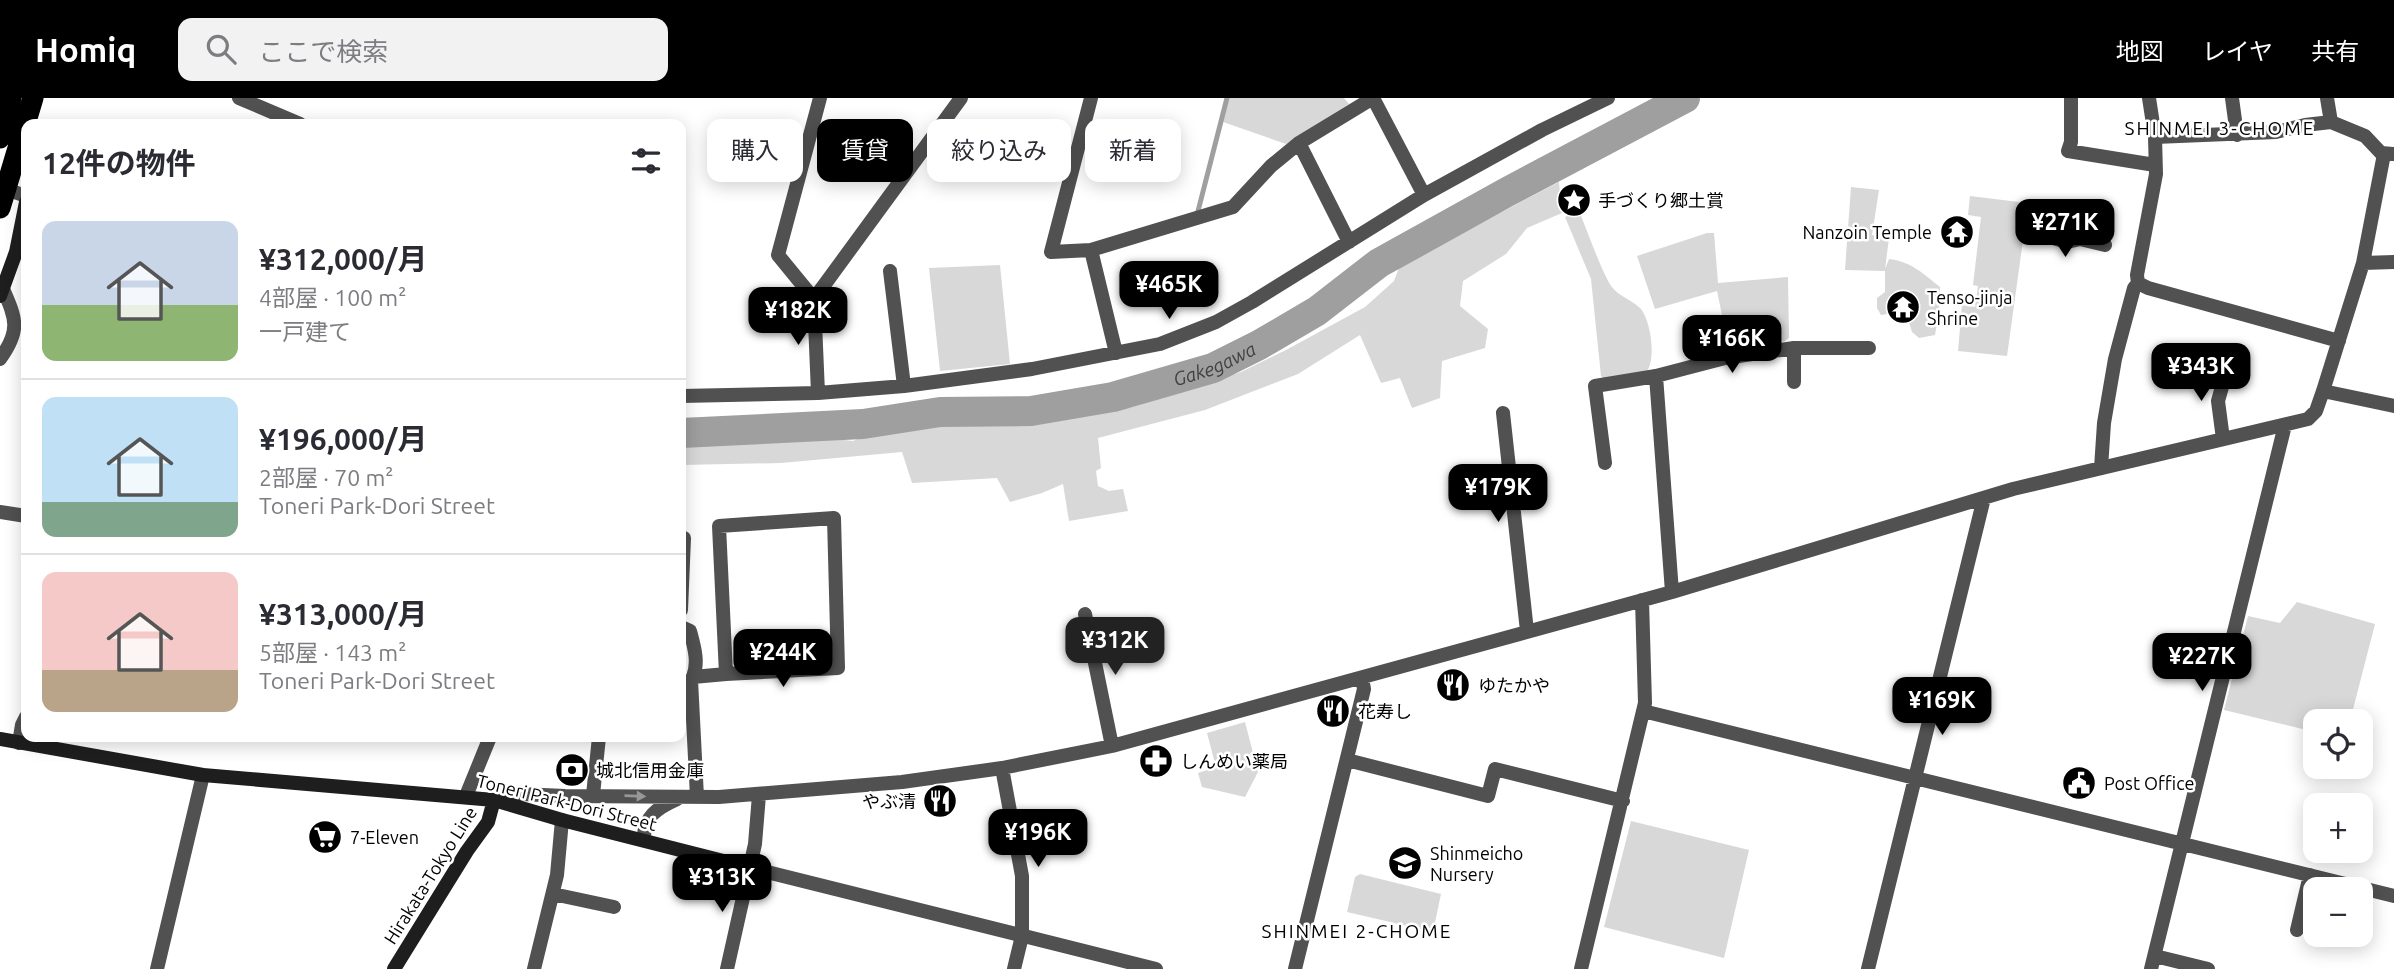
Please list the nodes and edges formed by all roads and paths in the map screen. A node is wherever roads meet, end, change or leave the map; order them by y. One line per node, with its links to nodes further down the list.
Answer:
1 (22, 98): 14 (main road)
2 (33, 98): 15 (highway)
3 (45, 98): 14 (main road)
4 (239, 98): 16 (street)
5 (820, 98): 40 (street)
6 (961, 98): 40 (street)
7 (1091, 98): 33 (street)
8 (1373, 98): 23 (street); 28 (street)
9 (1608, 98): 28 (street)
10 (2071, 98): 25 (street)
11 (2149, 98): 20 (street)
12 (2232, 98): 19 (street)
13 (2328, 98): 17 (street)
14 (13, 104): 18 (main road); 21 (highway)
15 (27, 119)
16 (288, 119)
17 (2331, 122): 19 (street); 24 (street)
18 (21, 134)
19 (2237, 135): 20 (street)
20 (2155, 137): 25 (street)
21 (0, 138)
22 (21, 138): 29 (highway)
23 (1299, 143): 31 (street); 33 (street)
24 (2389, 154): 36 (street)
25 (2155, 165): 38 (street)
26 (0, 187): 27 (street)
27 (21, 194)
28 (1424, 195): 31 (street)
29 (0, 208)
30 (2033, 232): 32 (street)
31 (1349, 242): 44 (street)
32 (2105, 245)
33 (1091, 250): 44 (street)
34 (21, 253): 39 (main road)
35 (2394, 262): 36 (street)
36 (2363, 263): 41 (street)
37 (890, 271): 49 (street)
38 (2138, 283): 41 (street); 58 (street)
39 (1, 292): 45 (street)
40 (814, 299): 51 (street)
41 (2339, 341): 50 (street)
42 (1794, 348): 43 (street); 47 (street); 48 (street)
43 (1869, 348)
44 (1115, 353): 49 (street)
45 (0, 359)
46 (2227, 369): 56 (street)
47 (1656, 376): 57 (street); 62 (street)
48 (1794, 382)
49 (904, 386): 51 (street)
50 (2323, 391): 53 (street); 55 (street)
51 (818, 393): 52 (street)
52 (686, 396)
53 (2394, 406)
54 (1503, 412): 66 (street)
55 (2285, 425): 56 (street); 90 (street)
56 (2223, 439): 58 (street)
57 (1605, 463)
58 (2101, 468): 59 (street)
59 (1983, 498): 62 (street); 80 (street)
60 (0, 512): 61 (street)
61 (21, 515)
62 (1672, 592): 63 (street)
63 (1642, 600): 66 (street); 70 (street)
64 (1085, 614): 76 (street)
65 (686, 629): 68 (street)
66 (1527, 631): 69 (street)
67 (726, 674): 67 (street); 68 (street)
68 (692, 677): 85 (street)
69 (1362, 678): 76 (street); 77 (street)
70 (1643, 711): 80 (street); 87 (street)
71 (21, 731): 75 (street)
72 (0, 739): 75 (main road, Toneri Park-Dori Street)
73 (488, 742): 83 (street)
74 (598, 742): 81 (street)
75 (19, 743): 79 (main road, Toneri Park-Dori Street)
76 (1112, 746): 78 (street)
77 (1347, 760): 87 (street); 105 (street)
78 (1002, 768): 82 (street); 97 (street)
79 (203, 775): 83 (main road, Toneri Park-Dori Street); 99 (street)
80 (1914, 780): 90 (street); 107 (street)
81 (593, 795): 84 (street, one-way to 84); 86 (street)
82 (759, 795): 85 (street); 91 (street)
83 (466, 796): 86 (main road, Toneri Park-Dori Street)
84 (681, 797): 85 (street); 89 (street)
85 (698, 797)
86 (494, 800): 88 (main road, Toneri Park-Dori Street); 100 (main road, Hirakata-Tokyo Line)
87 (1623, 801): 106 (street)
88 (562, 820): 89 (main road, Toneri Park-Dori Street); 93 (street)
89 (644, 840): 91 (main road, Toneri Park-Dori Street)
90 (2183, 845): 92 (street); 98 (street)
91 (751, 868): 97 (street, Toneri Park-Dori Street); 102 (street)
92 (2310, 875): 94 (street); 96 (street)
93 (553, 894): 95 (street); 101 (street)
94 (2394, 896)
95 (614, 907)
96 (2297, 929)
97 (1022, 936): 103 (street); 104 (street, Toneri Park-Dori Street)
98 (2153, 962): 108 (street)
99 (157, 969)
100 (394, 969)
101 (534, 969)
102 (727, 969)
103 (1014, 969)
104 (1156, 969)
105 (1295, 969)
106 (1581, 969)
107 (1868, 969)
108 (2208, 969)

